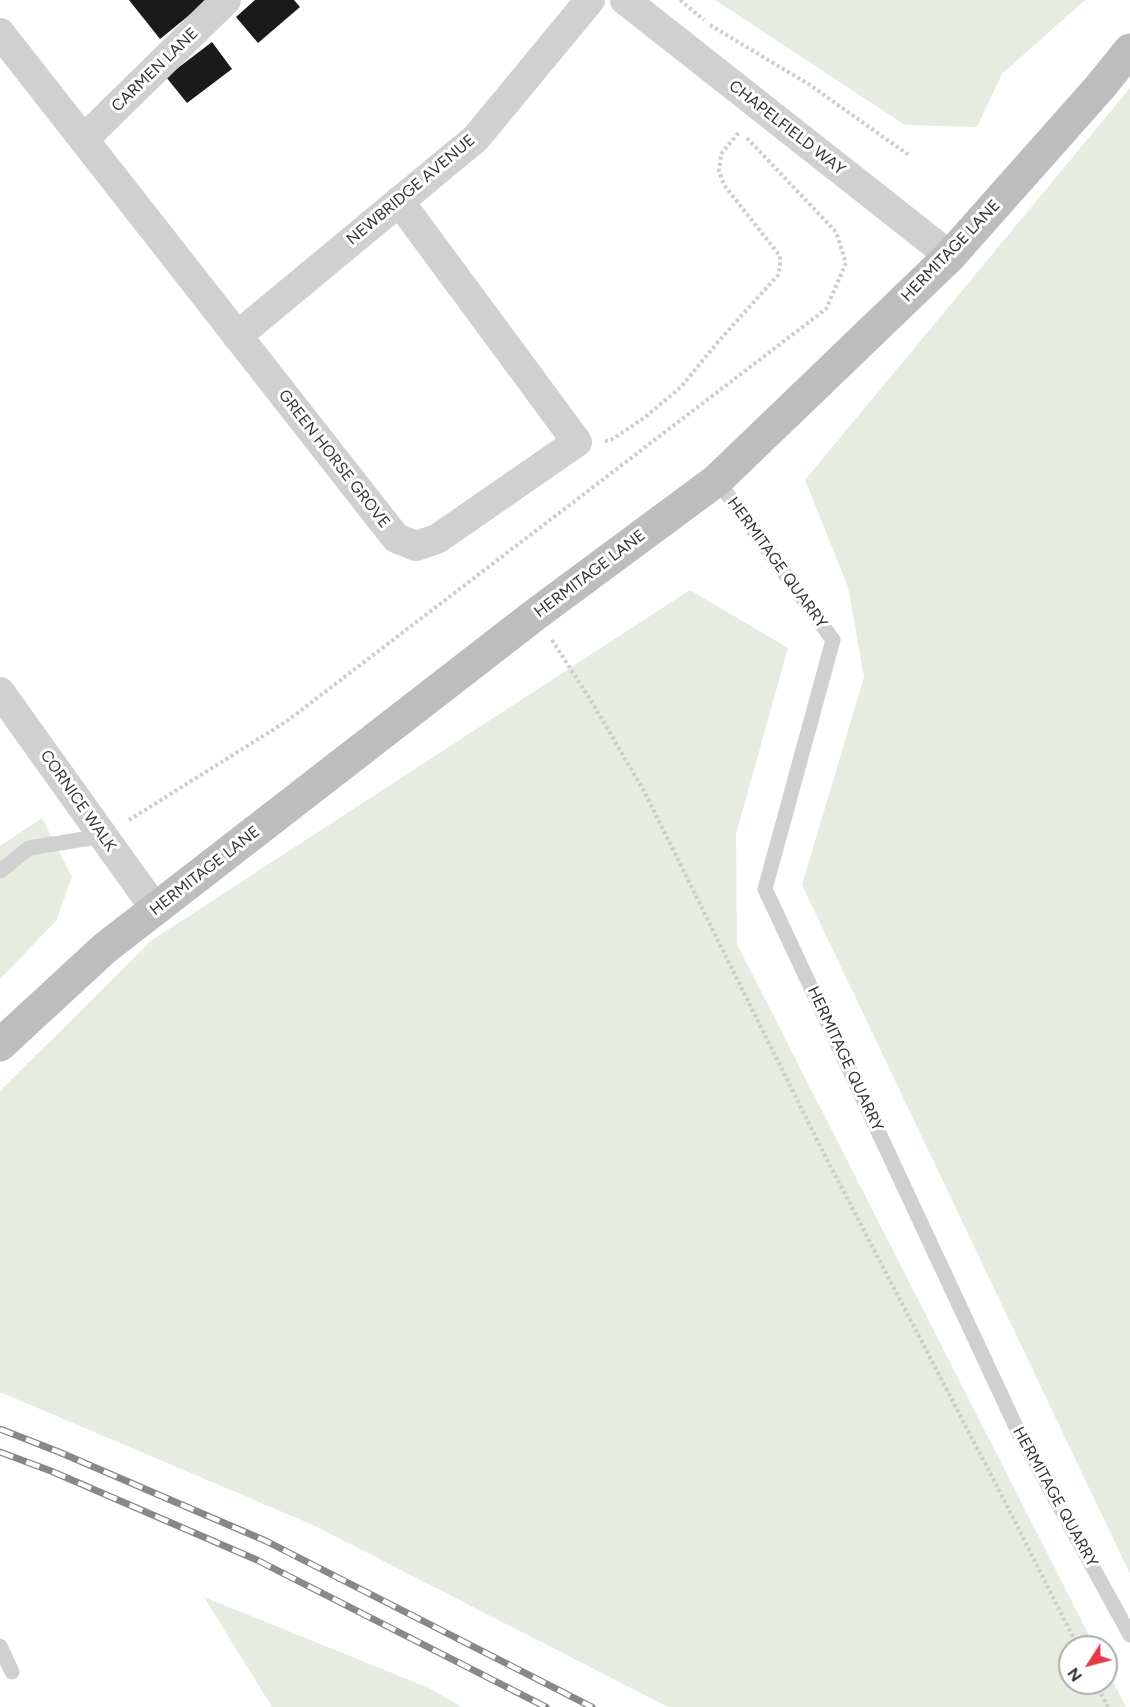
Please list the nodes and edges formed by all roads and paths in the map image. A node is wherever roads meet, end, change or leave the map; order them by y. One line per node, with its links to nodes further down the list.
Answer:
1 (226, 0): 8 (street, CARMEN LANE)
2 (590, 0): 10 (street, NEWBRIDGE AVENUE)
3 (625, 0): 11 (street, CHAPELFIELD WAY)
4 (680, 0): 9 (path)
5 (0, 33): 8 (street, GREEN HORSE GROVE)
6 (1130, 50): 11 (main road, HERMITAGE LANE)
7 (740, 131): 13 (path)
8 (84, 139): 12 (street, GREEN HORSE GROVE)
9 (910, 156)
10 (399, 201): 12 (street, NEWBRIDGE AVENUE); 13 (street)
11 (950, 256): 14 (main road, HERMITAGE LANE)
12 (237, 336): 13 (street, GREEN HORSE GROVE)
13 (577, 442)
14 (717, 480): 15 (main road, HERMITAGE LANE); 22 (lane, HERMITAGE QUARRY)
15 (536, 614): 19 (main road, HERMITAGE LANE); 21 (path)
16 (0, 692): 17 (street, CORNICE WALK)
17 (103, 836): 18 (lane); 19 (street, CORNICE WALK)
18 (0, 871)
19 (156, 910): 20 (main road, HERMITAGE LANE)
20 (0, 1046)
21 (1072, 1635)
22 (1130, 1635)
23 (0, 1646): 24 (lane)
24 (12, 1672)

